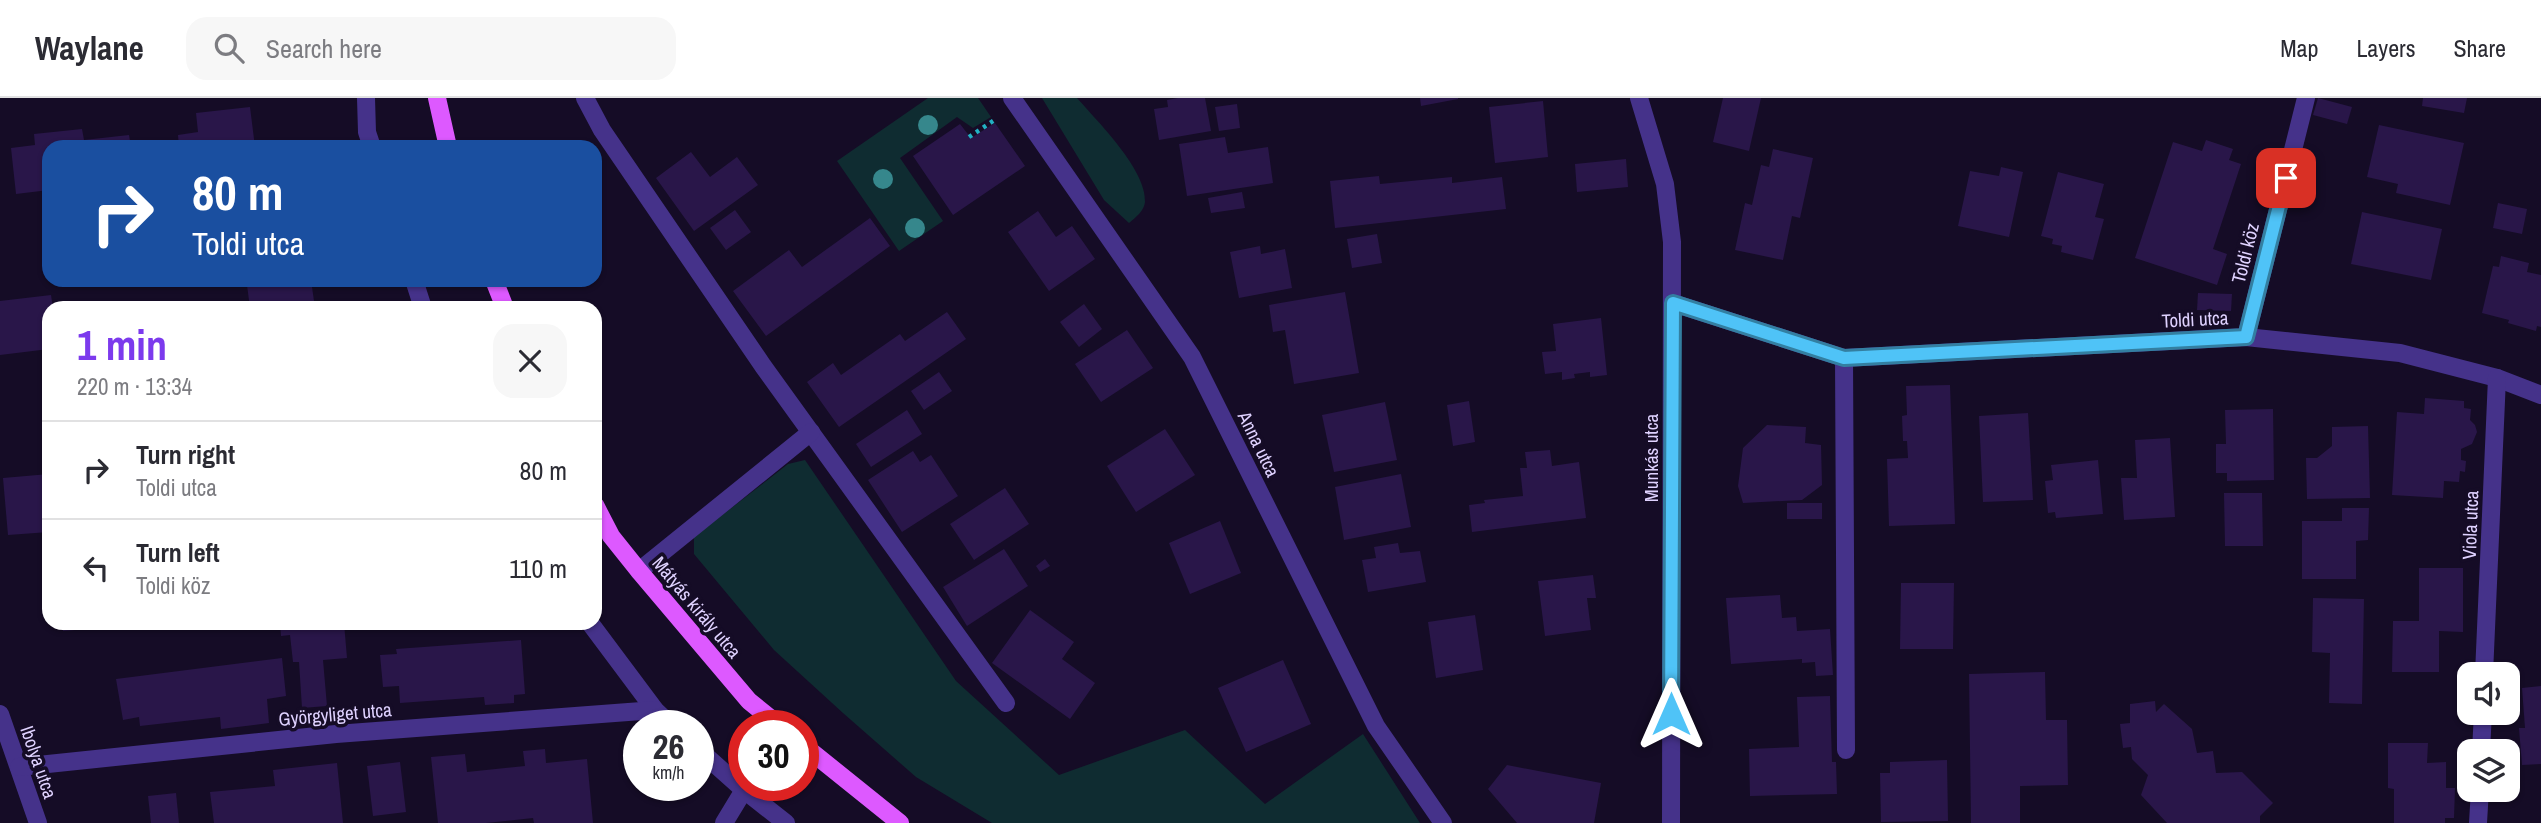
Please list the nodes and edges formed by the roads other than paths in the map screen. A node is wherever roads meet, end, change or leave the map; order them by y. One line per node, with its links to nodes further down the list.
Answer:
1 (366, 98): 7 (street)
2 (437, 98): 8 (main road)
3 (585, 98): 14 (street)
4 (1012, 98): 36 (street, Anna utca)
5 (1639, 98): 9 (street, Munkás utca)
6 (2306, 98): 10 (street, Toldi köz)
7 (370, 140)
8 (446, 140)
9 (1673, 303): 11 (street, Toldi utca); 37 (street, Munkás utca)
10 (2246, 337): 11 (street, Toldi utca); 12 (street, Toldi utca)
11 (1844, 358): 24 (street)
12 (2497, 378): 13 (street, Toldi utca); 18 (street, Viola utca)
13 (2541, 395)
14 (811, 432): 16 (street); 19 (street)
15 (602, 519): 16 (main road, Mátyás király utca)
16 (639, 571): 21 (main road, Mátyás király utca)
17 (595, 630): 20 (street)
18 (2485, 662)
19 (1006, 703)
20 (655, 710)
21 (760, 710)
22 (623, 712): 27 (street, Györgyliget utca)
23 (0, 714): 27 (street, Ibolya utca)
24 (1846, 750)
25 (819, 758): 35 (main road)
26 (714, 763): 28 (street)
27 (19, 767): 32 (street, Ibolya utca)
28 (728, 776)
29 (737, 801): 33 (street)
30 (758, 801): 34 (street)
31 (2479, 802): 38 (street)
32 (38, 823)
33 (724, 823)
34 (786, 823)
35 (900, 823)
36 (1443, 823)
37 (1671, 823)
38 (2478, 823)

